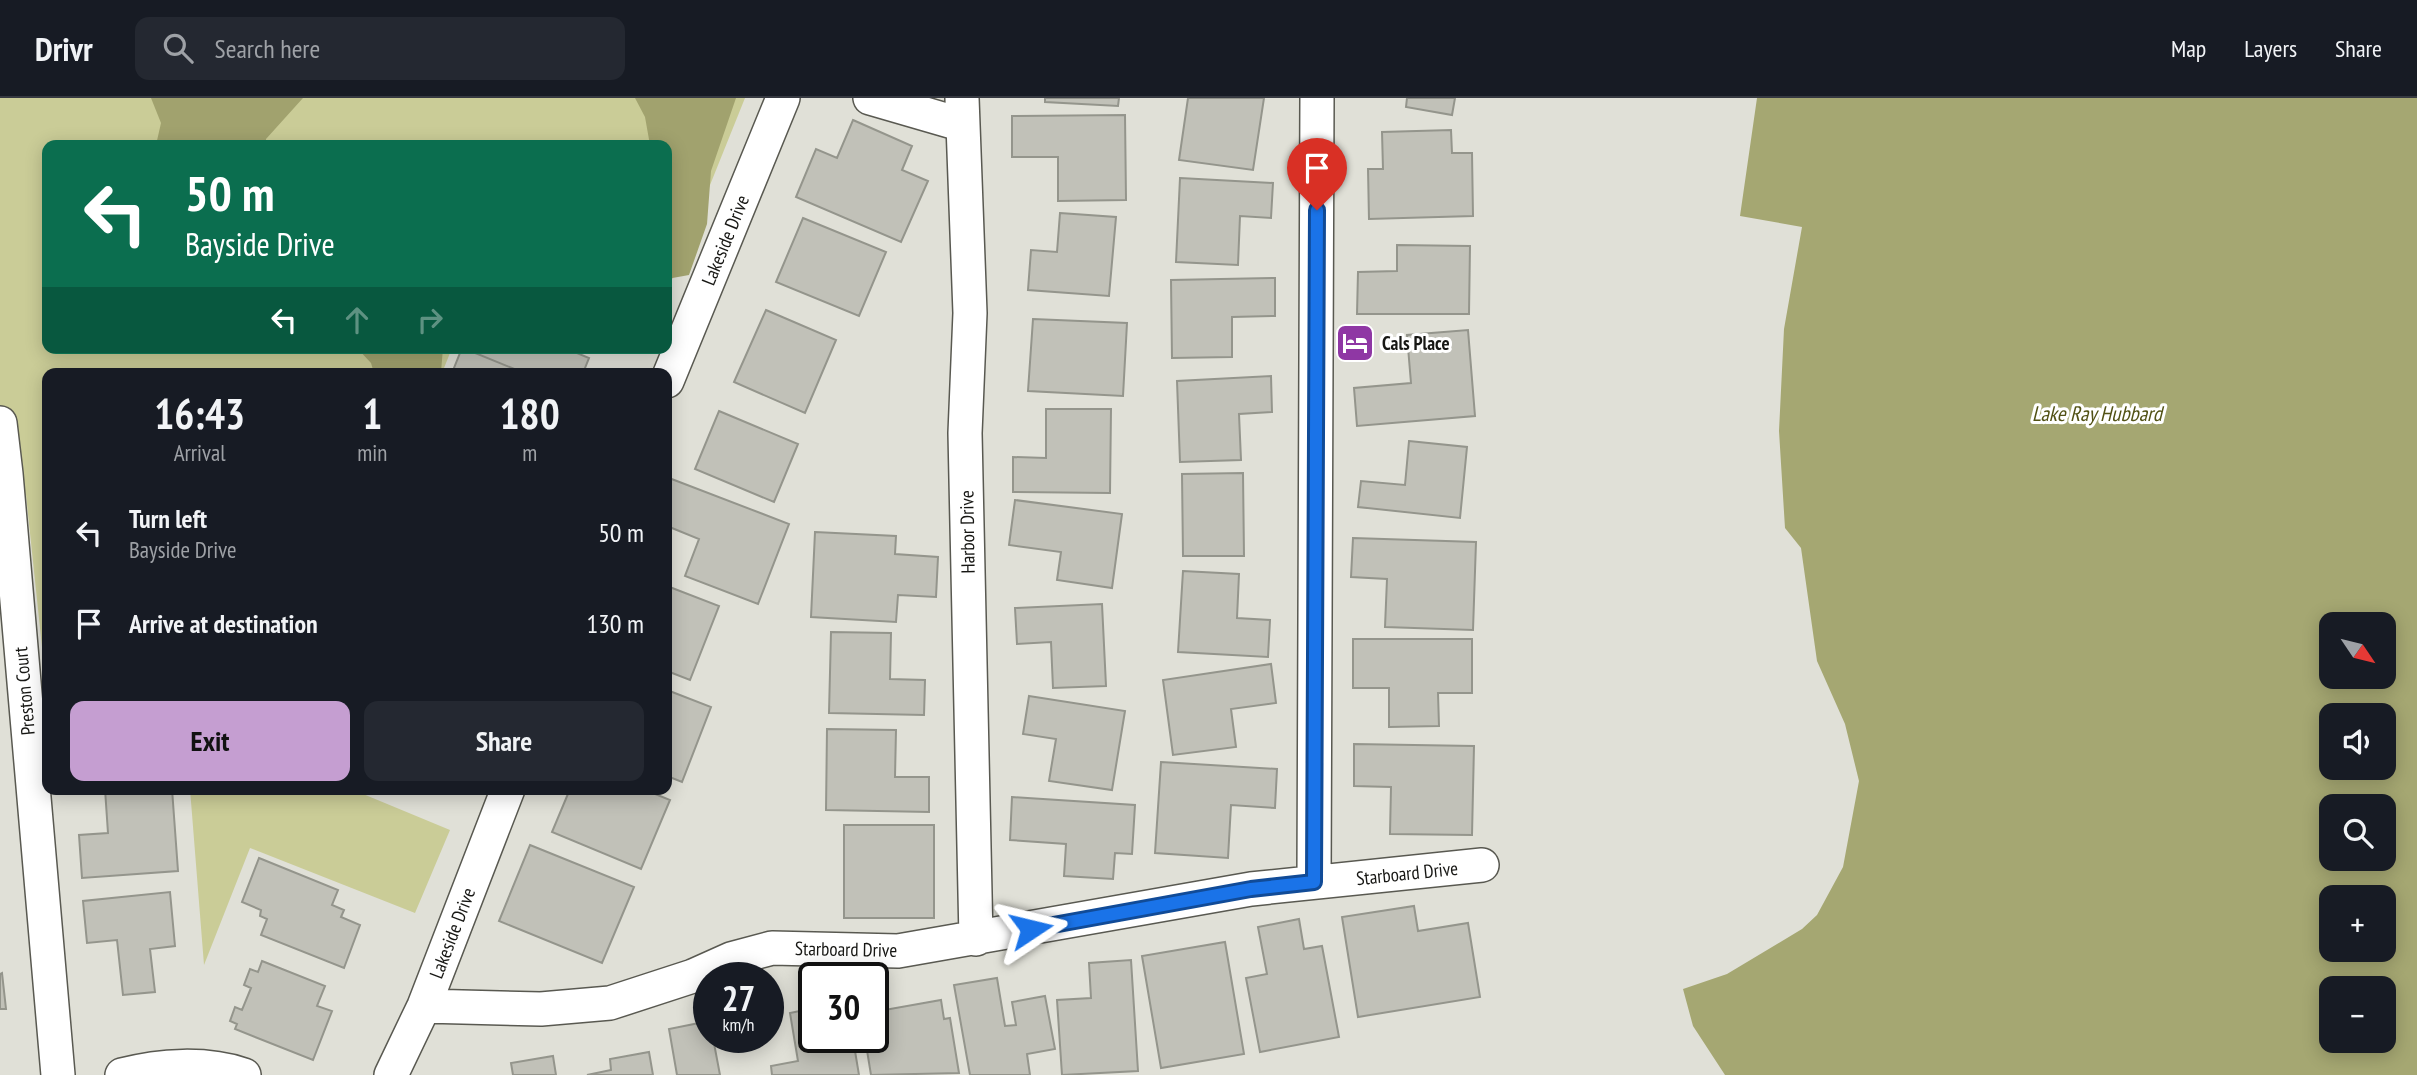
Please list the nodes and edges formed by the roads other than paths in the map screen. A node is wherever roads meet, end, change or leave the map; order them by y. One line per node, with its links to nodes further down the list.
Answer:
1 (783, 98): 5 (street, Lakeside Drive)
2 (870, 98): 4 (street, Harbor Drive)
3 (1317, 98): 10 (street)
4 (963, 112): 11 (street, Harbor Drive)
5 (672, 369)
6 (0, 423): 7 (street, Preston Court)
7 (3, 474): 13 (street, Preston Court)
8 (506, 795): 12 (street, Lakeside Drive)
9 (1482, 865): 10 (street, Starboard Drive)
10 (1314, 882): 11 (street, Starboard Drive)
11 (976, 939): 12 (street, Starboard Drive)
12 (424, 1006): 16 (street, Lakeside Drive)
13 (58, 1075)
14 (122, 1075): 15 (street)
15 (244, 1075)
16 (391, 1075)

